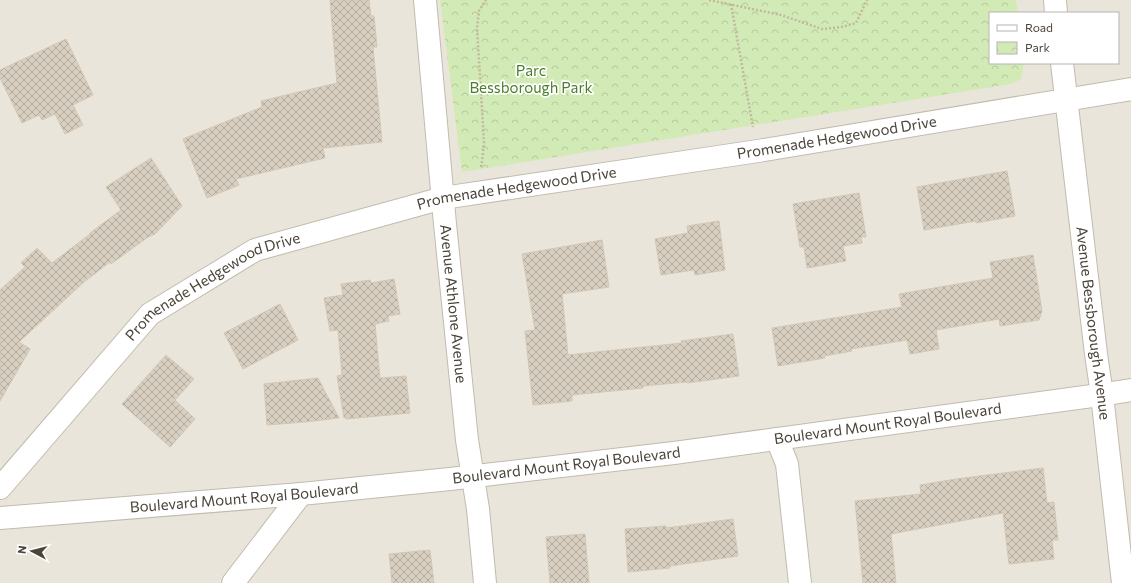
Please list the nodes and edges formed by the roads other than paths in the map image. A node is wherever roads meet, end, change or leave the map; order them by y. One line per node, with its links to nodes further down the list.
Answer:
1 (425, 0): 7 (street, Avenue Athlone Avenue)
2 (1054, 0): 3 (street)
3 (1056, 12)
4 (1062, 64): 6 (street, Avenue Bessborough Avenue)
5 (1131, 88): 6 (street, Promenade Hedgewood Drive)
6 (1067, 100): 7 (street, Promenade Hedgewood Drive); 9 (street, Avenue Bessborough Avenue)
7 (442, 198): 11 (street, Avenue Athlone Avenue); 12 (street, Promenade Hedgewood Drive)
8 (1131, 390): 9 (street, Boulevard Mount Royal Boulevard)
9 (1102, 395): 10 (street, Boulevard Mount Royal Boulevard); 18 (street, Avenue Bessborough Avenue)
10 (777, 439): 11 (street, Boulevard Mount Royal Boulevard); 17 (street)
11 (473, 476): 13 (street, Boulevard Mount Royal Boulevard); 16 (street, Avenue Athlone Avenue)
12 (0, 488)
13 (301, 494): 14 (street, Boulevard Mount Royal Boulevard); 15 (street)
14 (0, 518)
15 (233, 583)
16 (485, 583)
17 (800, 583)
18 (1123, 583)

